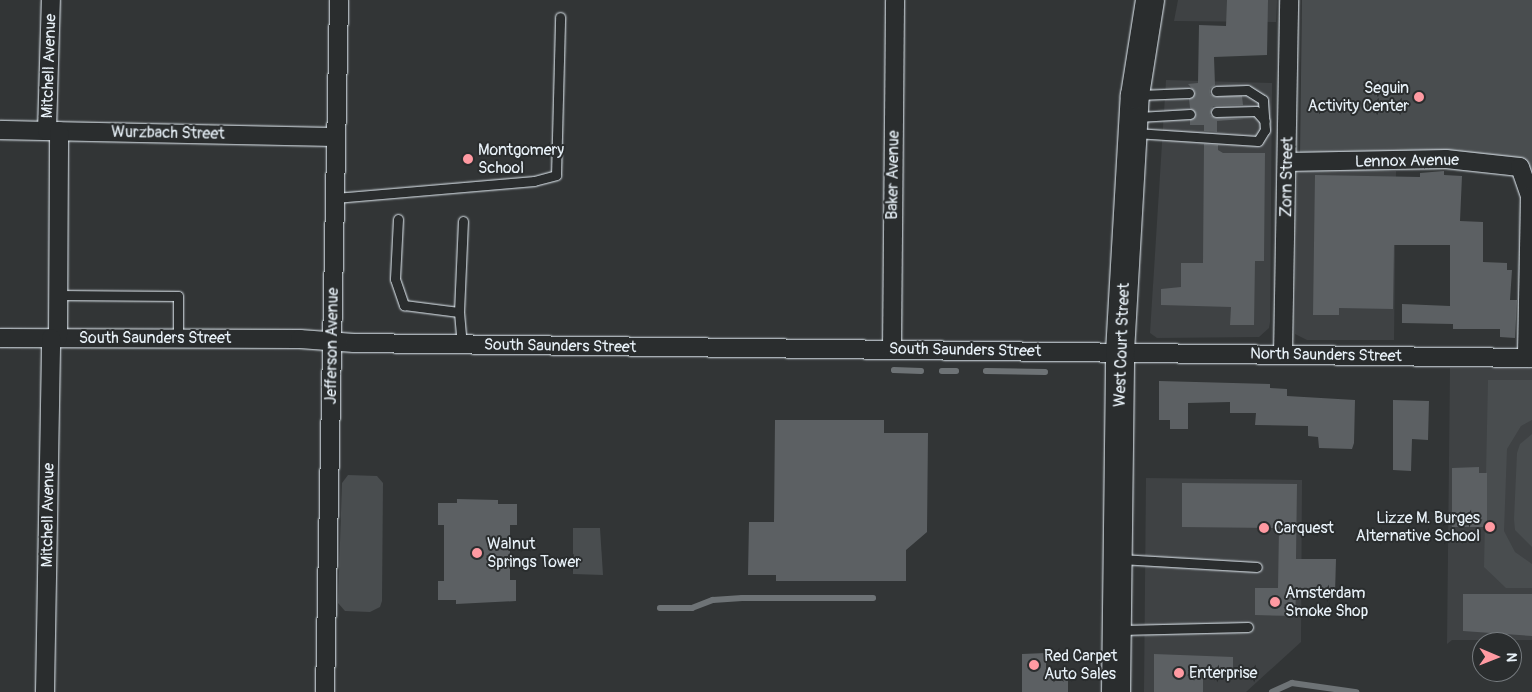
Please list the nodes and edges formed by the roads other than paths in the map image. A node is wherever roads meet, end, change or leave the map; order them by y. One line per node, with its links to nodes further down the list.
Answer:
1 (51, 0): 14 (street, Mitchell Avenue)
2 (339, 0): 15 (street, Jefferson Avenue)
3 (895, 0): 27 (street, Baker Avenue)
4 (1150, 0): 11 (main road, West Court Street)
5 (1289, 0): 16 (street, Zorn Street)
6 (560, 17): 17 (lane)
7 (1216, 92): 12 (lane)
8 (1189, 93): 11 (lane)
9 (1216, 112): 12 (lane)
10 (1190, 114): 11 (lane)
11 (1134, 115): 12 (lane); 28 (main road, West Court Street)
12 (1265, 121)
13 (0, 130): 14 (street, Wurzbach Street)
14 (53, 131): 15 (street, Wurzbach Street); 20 (street, Mitchell Avenue)
15 (336, 137): 17 (street, Jefferson Avenue)
16 (1288, 162): 29 (street, Zorn Street); 30 (street, Lennox Avenue)
17 (335, 198): 25 (street, Jefferson Avenue)
18 (398, 219): 21 (lane)
19 (463, 221): 21 (lane)
20 (58, 294): 23 (street, Mitchell Avenue); 24 (lane)
21 (459, 312): 26 (lane)
22 (0, 338): 23 (street, South Saunders Street)
23 (55, 338): 24 (street, South Saunders Street); 35 (street, Mitchell Avenue)
24 (178, 338): 25 (street, South Saunders Street)
25 (333, 342): 26 (street, South Saunders Street); 36 (street, Jefferson Avenue)
26 (462, 344): 27 (street, South Saunders Street)
27 (892, 350): 28 (street, South Saunders Street)
28 (1120, 352): 29 (street, North Saunders Street); 31 (main road, West Court Street)
29 (1284, 354): 30 (street, North Saunders Street)
30 (1529, 358)
31 (1118, 559): 32 (lane); 34 (main road, West Court Street)
32 (1257, 567)
33 (1248, 627): 34 (lane)
34 (1117, 630): 37 (main road, West Court Street)
35 (44, 692)
36 (325, 692)
37 (1116, 692)

